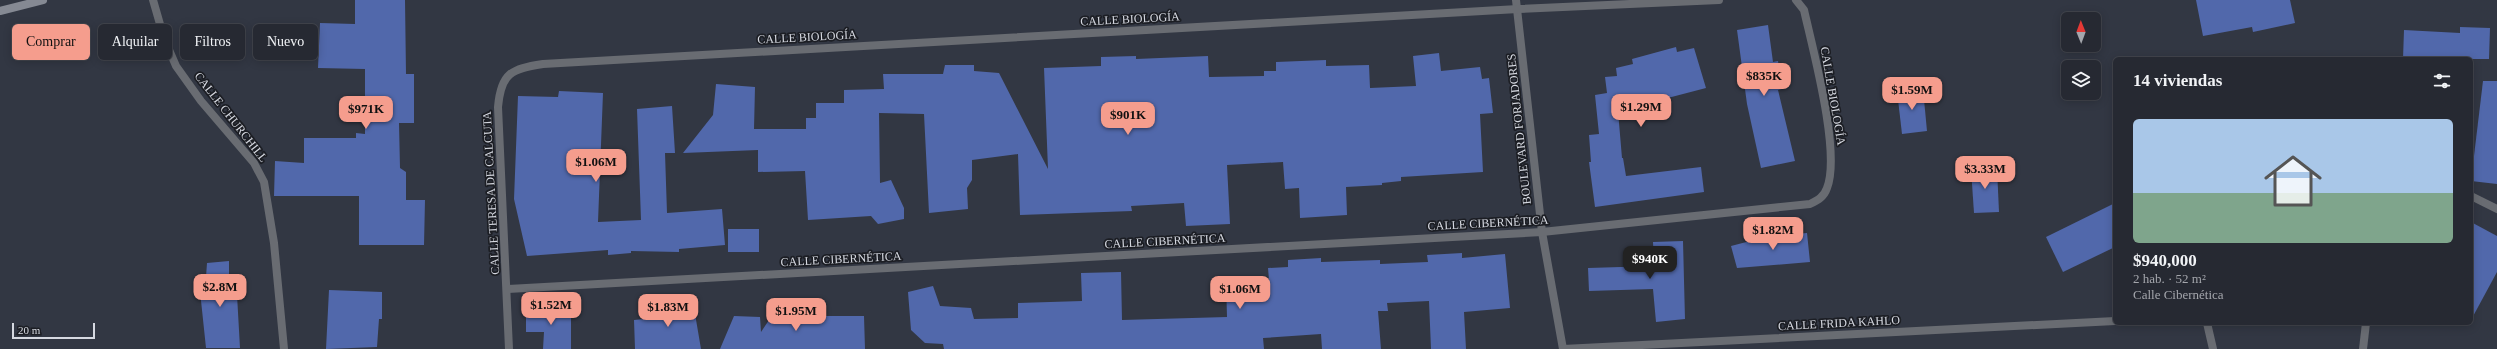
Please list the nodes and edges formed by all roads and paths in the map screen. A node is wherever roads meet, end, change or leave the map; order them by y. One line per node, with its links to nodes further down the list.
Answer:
1 (43, 0): 7 (main road)
2 (153, 0): 17 (street, CALLE CHURCHILL)
3 (1516, 0): 6 (street, BOULEVARD FORJADORES)
4 (1719, 0): 6 (street, CALLE BIOLOGÍA)
5 (1796, 0): 10 (street, CALLE BIOLOGÍA)
6 (1518, 9): 8 (street, CALLE BIOLOGÍA); 12 (street, BOULEVARD FORJADORES)
7 (0, 11)
8 (542, 64): 13 (street, CALLE TERESA DE CALCUTA)
9 (2473, 197): 11 (street)
10 (1821, 199): 12 (street, CALLE CIBERNÉTICA)
11 (2497, 209)
12 (1542, 232): 13 (street, CALLE CIBERNÉTICA); 19 (street, BOULEVARD FORJADORES)
13 (507, 289): 18 (street, CALLE TERESA DE CALCUTA)
14 (2113, 321): 19 (street, CALLE FRIDA KAHLO)
15 (2207, 325): 20 (street)
16 (2366, 325): 21 (street)
17 (284, 349)
18 (509, 349)
19 (1563, 349)
20 (2213, 349)
21 (2363, 349)

